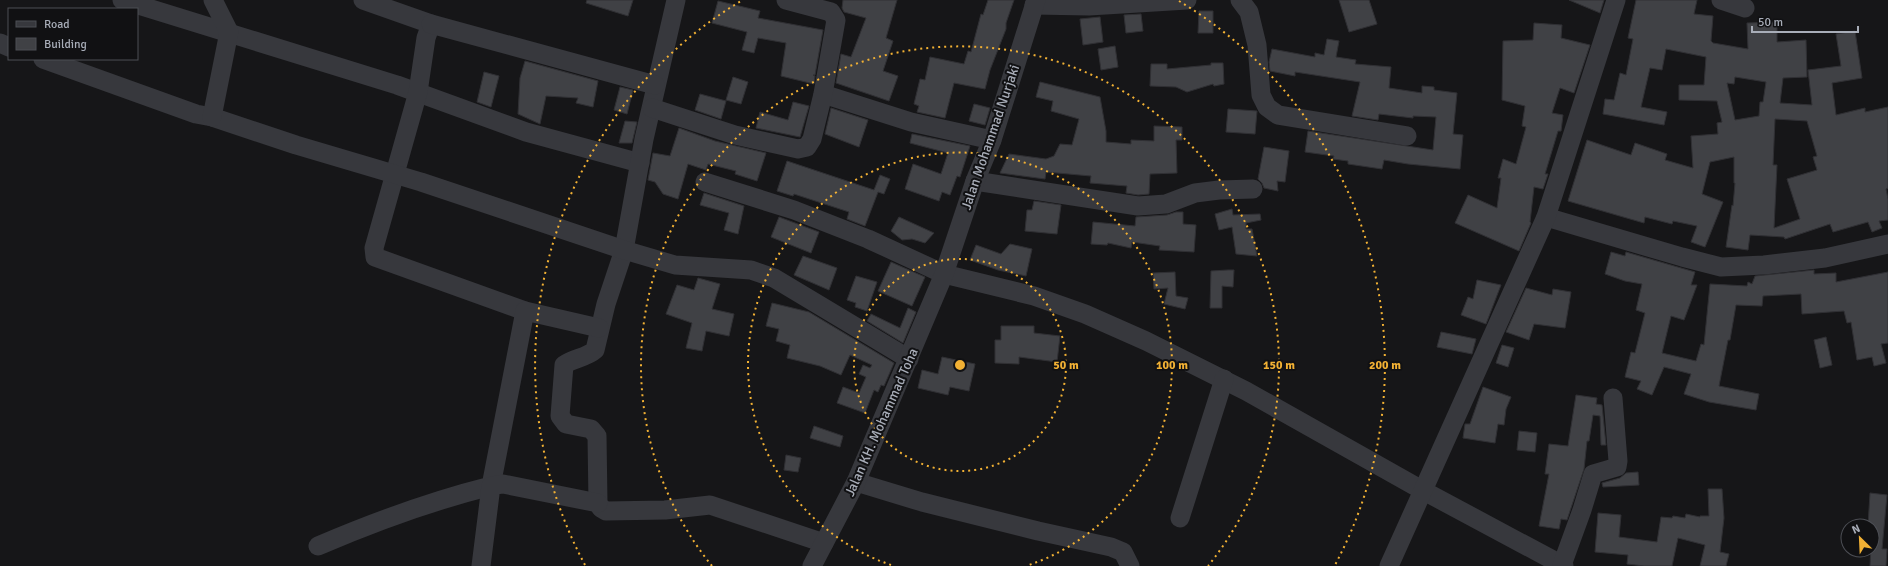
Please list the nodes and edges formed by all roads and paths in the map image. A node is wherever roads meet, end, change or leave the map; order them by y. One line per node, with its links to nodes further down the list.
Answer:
1 (122, 0): 14 (street)
2 (213, 0): 14 (street)
3 (363, 0): 13 (street)
4 (676, 0): 16 (street)
5 (786, 0): 11 (street)
6 (1187, 0): 10 (street)
7 (1240, 0): 21 (street)
8 (1616, 0): 28 (street)
9 (1721, 0): 12 (street)
10 (1035, 2): 22 (street, Jalan Mohammad Nurjaki)
11 (833, 6): 18 (street)
12 (1744, 8)
13 (431, 24): 16 (street); 17 (street)
14 (229, 32): 17 (street); 20 (street)
15 (47, 60): 20 (street)
16 (655, 85): 19 (street)
17 (418, 92): 23 (street); 24 (street)
18 (823, 94): 19 (street); 22 (street)
19 (652, 108): 23 (street)
20 (212, 117): 24 (street)
21 (1407, 136)
22 (992, 140): 25 (street, Jalan Mohammad Nurjaki)
23 (640, 163): 30 (street)
24 (394, 175): 30 (street); 32 (street)
25 (975, 181): 27 (street); 31 (street, Jalan Mohammad Nurjaki)
26 (706, 182): 31 (street)
27 (1253, 189)
28 (1546, 217): 29 (street); 39 (street)
29 (1888, 244)
30 (624, 250): 33 (street); 34 (street)
31 (944, 274): 34 (street, Jalan KH. Mohammad Toha); 35 (street)
32 (525, 311): 33 (street); 38 (street)
33 (597, 338): 40 (street)
34 (909, 359): 37 (street, Jalan KH. Mohammad Toha)
35 (1224, 379): 39 (street); 41 (street)
36 (1613, 398): 44 (street)
37 (856, 482): 42 (street, Jalan KH. Mohammad Toha); 47 (street)
38 (496, 485): 40 (street); 43 (street); 45 (street)
39 (1422, 490): 44 (street); 48 (street)
40 (598, 503): 42 (street)
41 (1180, 518)
42 (824, 543): 46 (street, Jalan KH. Mohammad Toha)
43 (318, 546)
44 (1563, 565)
45 (481, 566)
46 (812, 566)
47 (1130, 566)
48 (1389, 566)

